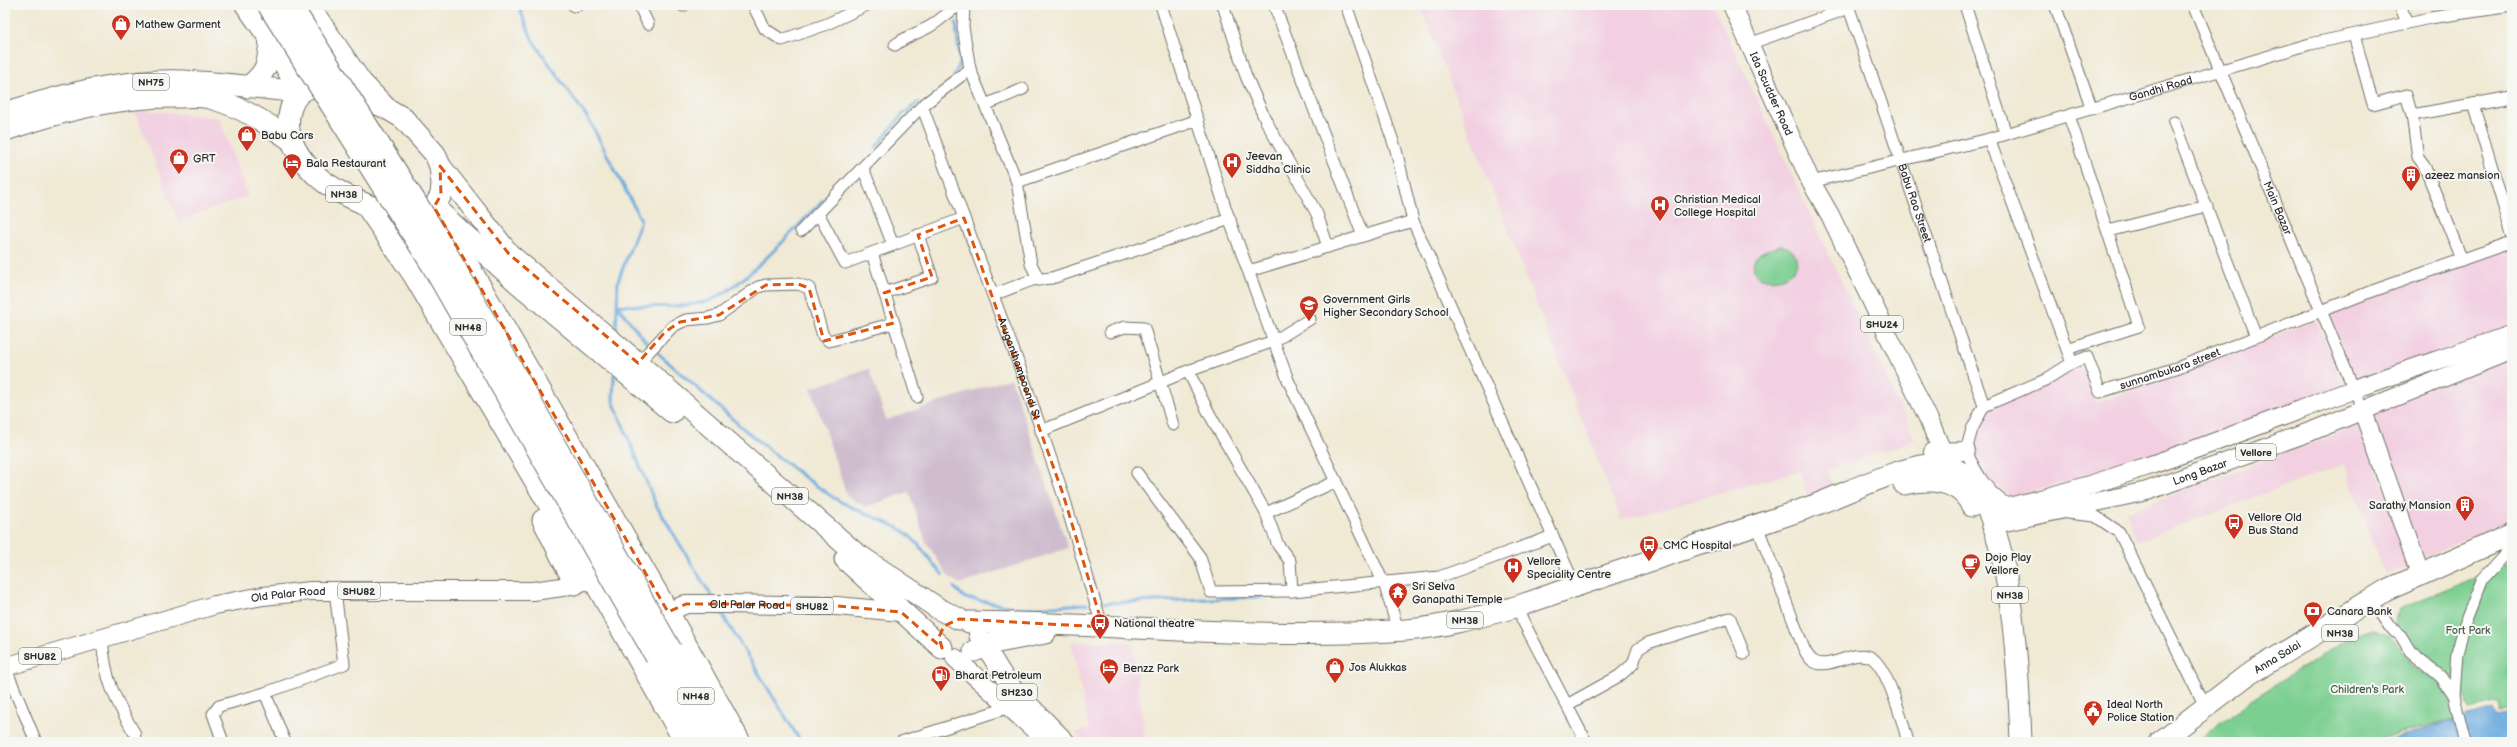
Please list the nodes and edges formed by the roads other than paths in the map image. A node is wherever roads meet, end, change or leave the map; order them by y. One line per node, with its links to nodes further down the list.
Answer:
1 (246, 5): 25 (highway)
2 (268, 5): 119 (highway, NH48, bridge)
3 (639, 5): 22 (street)
4 (752, 5): 16 (street)
5 (963, 5): 19 (street); 23 (street)
6 (1161, 5): 42 (street)
7 (1222, 5): 67 (street)
8 (1274, 5): 64 (street)
9 (1346, 5): 59 (street)
10 (1732, 5): 26 (main road, Ida Scudder Road / SHU24)
11 (1965, 5): 45 (street)
12 (2055, 5): 38 (street)
13 (2193, 5): 29 (street, Main Bazar)
14 (2400, 5): 21 (street)
15 (308, 6): 37 (highway); 119 (highway, NH48, bridge)
16 (864, 6)
17 (1853, 6): 26 (street, Babu Rao Street); 48 (street, Babu Rao Street)
18 (2512, 6): 20 (street, Gandhi Road)
19 (948, 7): 23 (street); 27 (street)
20 (2470, 9): 21 (street, Gandhi Road)
21 (2407, 23): 24 (street, Gandhi Road)
22 (648, 24)
23 (963, 27): 28 (street)
24 (2354, 35): 29 (street, Gandhi Road); 40 (street)
25 (270, 39): 30 (highway); 32 (highway)
26 (1749, 44): 52 (main road, Ida Scudder Road / SHU24)
27 (895, 45)
28 (970, 69): 35 (street); 36 (street)
29 (2221, 72): 38 (street, Gandhi Road); 74 (street, Main Bazar)
30 (248, 87): 32 (highway, NH75); 39 (highway, NH75)
31 (1023, 90): 35 (street)
32 (300, 92): 37 (highway, NH38); 47 (highway, NH38)
33 (2512, 96): 34 (street)
34 (2473, 104): 40 (street); 62 (street)
35 (985, 105): 51 (street)
36 (922, 106): 50 (street); 57 (street, Aruganthampoondi St)
37 (386, 108): 49 (highway, NH38)
38 (2092, 109): 41 (street, Gandhi Road)
39 (5, 113)
40 (2412, 115): 69 (street)
41 (2069, 116): 45 (street, Gandhi Road); 61 (street)
42 (1198, 120): 51 (street); 58 (street)
43 (2174, 122): 54 (street)
44 (5, 130): 47 (highway, NH75)
45 (2006, 134): 46 (street, Gandhi Road)
46 (1989, 139): 48 (street, Gandhi Road); 82 (street)
47 (291, 140): 53 (highway, NH38)
48 (1899, 161): 52 (street, Gandhi Road); 90 (street, Babu Rao Street)
49 (440, 166): 55 (highway, NH38); 75 (highway, NH38)
50 (863, 168): 56 (street); 66 (street)
51 (1017, 182): 71 (street)
52 (1811, 182): 95 (main road, SHU24)
53 (365, 204): 55 (highway, NH38); 106 (highway)
54 (2207, 206): 61 (street); 80 (street)
55 (434, 207): 75 (highway, NH38); 111 (highway)
56 (818, 213): 60 (street); 68 (street)
57 (964, 218): 63 (street); 73 (street, Aruganthampoondi St)
58 (1230, 219): 70 (street); 71 (street)
59 (1412, 222): 64 (street); 102 (street)
60 (801, 231)
61 (2108, 231): 82 (street)
62 (2512, 234)
63 (918, 235): 66 (street); 72 (street)
64 (1363, 236): 67 (street)
65 (2512, 242): 69 (street, sunnambukara street)
66 (894, 245): 68 (street)
67 (1328, 247): 70 (street)
68 (872, 253): 72 (street)
69 (2462, 260): 74 (street, sunnambukara street)
70 (1249, 272): 81 (street)
71 (1039, 280): 73 (street)
72 (884, 293): 77 (street)
73 (993, 295): 93 (street, Aruganthampoondi St)
74 (2322, 311): 80 (street, sunnambukara street); 88 (street, Main Bazar)
75 (571, 316): 85 (highway, NH38)
76 (1310, 319): 81 (street)
77 (894, 323): 85 (street); 89 (street)
78 (1110, 332): 87 (street)
79 (2512, 334): 88 (main road)
80 (2256, 337): 84 (street, sunnambukara street)
81 (1274, 341): 86 (street); 97 (street)
82 (2068, 349): 84 (street)
83 (2512, 350): 91 (main road, Long Bazar / Vellore)
84 (2072, 363): 90 (street)
85 (632, 364): 113 (highway, NH38); 118 (highway, NH38)
86 (1188, 371): 87 (street); 100 (street)
87 (1160, 382): 92 (street); 93 (street)
88 (2354, 389): 91 (street, Main Bazar); 98 (main road)
89 (917, 397)
90 (1984, 406): 94 (street)
91 (2363, 411): 99 (main road, Long Bazar / Vellore); 105 (main road)
92 (1174, 425)
93 (1041, 431): 115 (street, Aruganthampoondi St)
94 (1966, 451): 95 (main road); 98 (street)
95 (1944, 468): 101 (highway, NH38); 103 (highway, NH38); 108 (highway, NH38); 140 (highway, NH38)
96 (1137, 473): 110 (street)
97 (1337, 481): 100 (street); 107 (street)
98 (2012, 506): 99 (street); 101 (main road)
99 (2055, 512): 101 (main road, Long Bazar / Vellore); 126 (street)
100 (1266, 513): 110 (street)
101 (1989, 518): 141 (highway, NH38)
102 (1553, 536): 107 (street); 108 (street)
103 (1761, 536): 114 (highway, NH38); 139 (street)
104 (2511, 544): 105 (highway, Anna Salai / NH38); 112 (highway, Anna Salai / NH38); 123 (street)
105 (2420, 574): 126 (highway, Anna Salai / NH38)
106 (584, 581): 109 (main road, Old Palar Road / SHU82); 131 (highway)
107 (1383, 581): 110 (street); 116 (street)
108 (1575, 586): 116 (highway, NH38)
109 (335, 591): 117 (main road, Old Palar Road / SHU82); 122 (street)
110 (1292, 591)
111 (677, 608): 113 (main road, Old Palar Road / SHU82); 134 (highway)
112 (2378, 610): 123 (street); 143 (highway, Anna Salai / NH38)
113 (900, 612): 118 (highway, NH38)
114 (1522, 619): 116 (highway, NH38); 124 (street)
115 (1104, 631): 116 (highway, NH38); 118 (highway, NH38); 118 (highway, NH38)
116 (1399, 635)
117 (102, 638): 121 (main road, Old Palar Road / SHU82); 127 (street)
118 (966, 640): 125 (main road, SH230); 137 (main road, SH230)
119 (664, 654): 132 (highway, NH48); 133 (highway, NH48)
120 (1744, 654): 124 (street)
121 (6, 672): 128 (street)
122 (265, 693): 129 (street); 130 (street)
123 (2454, 696): 144 (street)
124 (1567, 705): 138 (street)
125 (1010, 707): 135 (street); 136 (main road, SH230)
126 (2206, 708): 142 (highway, Anna Salai / NH38)
127 (135, 734)
128 (36, 742)
129 (223, 742)
130 (285, 742)
131 (685, 742)
132 (701, 742)
133 (722, 742)
134 (740, 742)
135 (901, 742)
136 (1048, 742)
137 (1066, 742)
138 (1586, 742)
139 (1908, 742)
140 (2010, 742)
141 (2021, 742)
142 (2160, 742)
143 (2184, 742)
144 (2465, 742)

